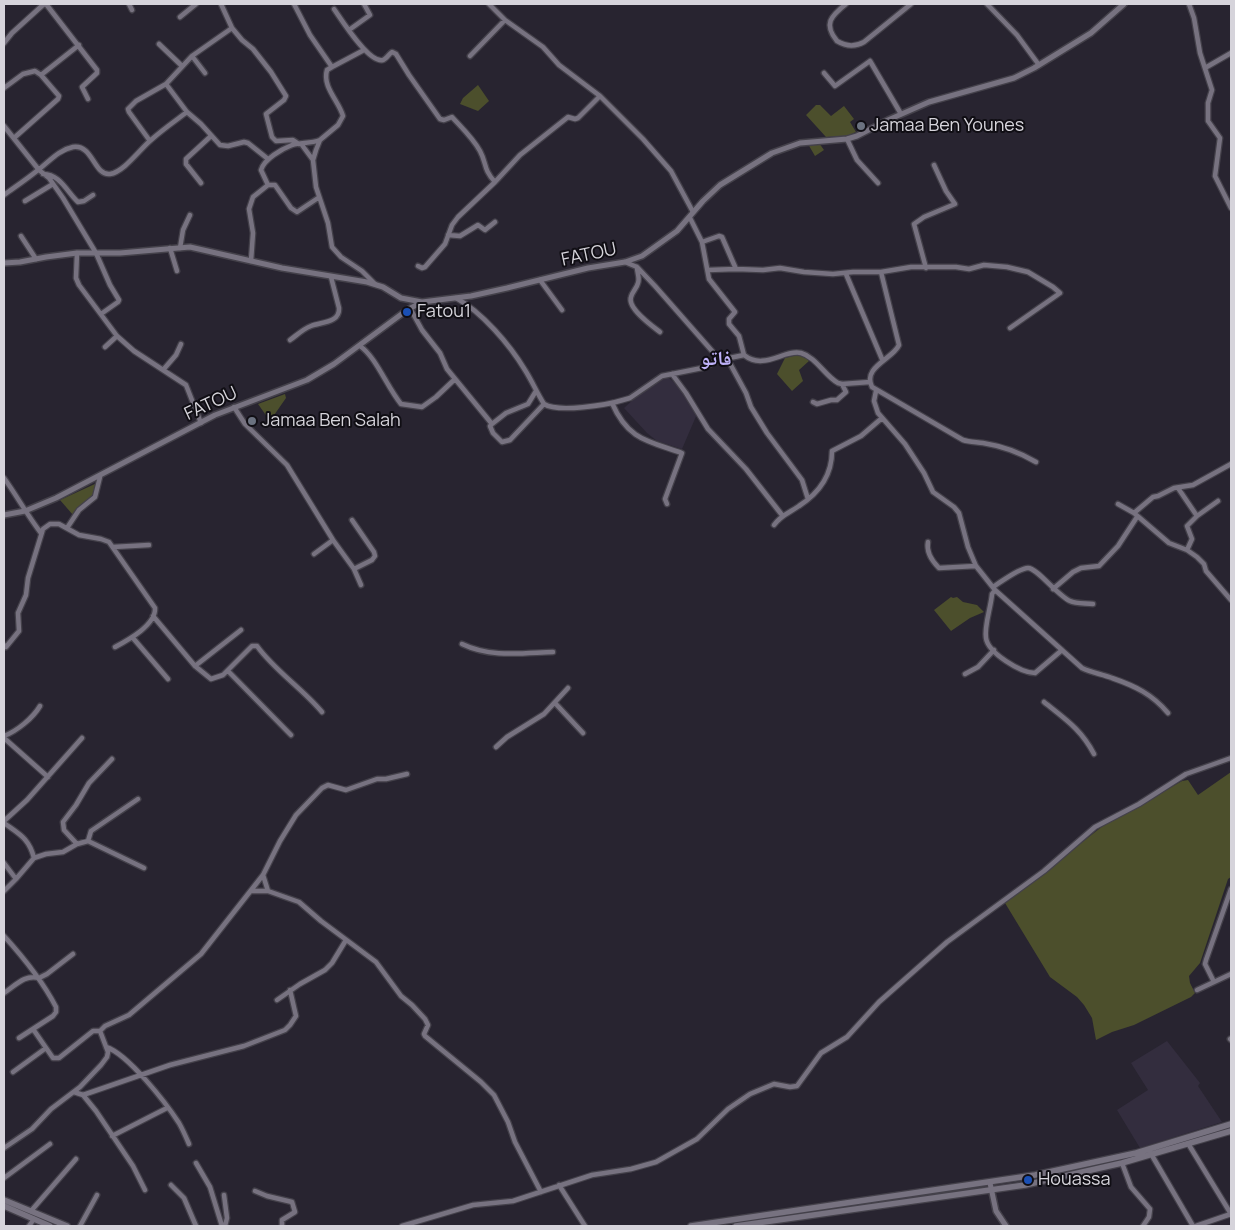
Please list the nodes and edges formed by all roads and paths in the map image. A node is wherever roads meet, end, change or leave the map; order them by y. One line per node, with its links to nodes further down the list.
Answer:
1 (45, 4): 19 (street); 21 (street)
2 (128, 4): 14 (street)
3 (196, 4): 15 (street)
4 (221, 4): 17 (street)
5 (294, 4): 28 (street)
6 (364, 4): 18 (street)
7 (489, 4): 16 (street)
8 (846, 4): 9 (street)
9 (912, 4)
10 (987, 4): 27 (street)
11 (1124, 4): 27 (street, FATOU)
12 (1189, 4): 29 (street)
13 (334, 9): 18 (street)
14 (132, 10)
15 (180, 17)
16 (505, 20): 25 (street); 35 (street)
17 (232, 28): 24 (street); 45 (street)
18 (349, 30): 22 (street)
19 (4, 43)
20 (159, 44): 26 (street)
21 (79, 45): 32 (street); 36 (street)
22 (364, 50): 28 (street); 50 (street)
23 (1231, 53): 29 (street)
24 (192, 56): 26 (street); 30 (street)
25 (470, 56)
26 (182, 66): 33 (street)
27 (1039, 66): 38 (street, FATOU)
28 (332, 67): 43 (street)
29 (1205, 68): 59 (street)
30 (205, 73)
31 (824, 73): 38 (street)
32 (41, 75): 34 (street); 41 (street)
33 (166, 84): 37 (street); 44 (street)
34 (4, 88)
35 (600, 96): 50 (street); 60 (street)
36 (88, 99)
37 (187, 112): 40 (street); 44 (street)
38 (901, 114): 42 (street, FATOU)
39 (4, 126): 41 (street)
40 (211, 136): 46 (street); 51 (street)
41 (14, 138): 49 (street)
42 (847, 139): 52 (street); 60 (street, FATOU)
43 (320, 140): 45 (street); 47 (street)
44 (150, 141): 49 (street)
45 (301, 145): 46 (street); 47 (street)
46 (268, 159): 54 (street)
47 (313, 160): 57 (street)
48 (934, 166): 77 (street)
49 (41, 172): 53 (street); 55 (street); 56 (street)
50 (495, 182): 64 (street)
51 (202, 183)
52 (878, 183)
53 (53, 184): 58 (street); 69 (street)
54 (268, 185): 57 (street); 72 (street)
55 (4, 195)
56 (93, 195)
57 (318, 198): 85 (street)
58 (24, 201)
59 (1231, 208)
60 (693, 212): 62 (street, FATOU)
61 (190, 215): 68 (street)
62 (690, 218): 66 (street); 73 (street, FATOU)
63 (495, 222): 64 (street)
64 (448, 235): 75 (street)
65 (21, 236): 71 (street)
66 (702, 242): 78 (street); 79 (street)
67 (170, 248): 68 (street, FATOU); 69 (street, FATOU); 80 (street)
68 (180, 248): 72 (street, FATOU)
69 (96, 252): 70 (street, FATOU); 91 (street)
70 (77, 253): 71 (street, FATOU); 91 (street)
71 (36, 258): 74 (street, FATOU)
72 (251, 261): 83 (street, FATOU)
73 (625, 262): 76 (street); 84 (street, FATOU)
74 (4, 263)
75 (418, 266)
76 (637, 268): 93 (street); 101 (street)
77 (926, 268): 81 (street); 92 (street)
78 (736, 269): 79 (street); 82 (street)
79 (708, 270): 99 (street)
80 (177, 271)
81 (881, 272): 82 (street); 102 (street)
82 (846, 274): 102 (street)
83 (331, 277): 85 (street, FATOU); 95 (street)
84 (540, 280): 87 (street, FATOU); 90 (street)
85 (375, 284): 86 (street, FATOU)
86 (401, 298): 88 (street, FATOU); 89 (street)
87 (456, 298): 88 (street, FATOU); 109 (street)
88 (422, 302): 89 (street, FATOU)
89 (408, 309): 97 (street, FATOU); 105 (street)
90 (562, 310)
91 (101, 314): 94 (street)
92 (1010, 328)
93 (660, 332)
94 (117, 336): 98 (street); 103 (street)
95 (290, 340)
96 (181, 344): 103 (street)
97 (360, 346): 105 (street); 114 (street, FATOU)
98 (105, 347)
99 (744, 355): 100 (street); 107 (street)
100 (727, 358): 101 (street); 123 (street)
101 (720, 360): 104 (street)
102 (882, 360): 106 (street)
103 (163, 370): 116 (street)
104 (672, 374): 111 (street); 128 (street)
105 (455, 379): 117 (street)
106 (870, 382): 107 (street); 108 (street)
107 (842, 384): 110 (street)
108 (876, 391): 115 (street); 118 (street)
109 (536, 392): 112 (street); 113 (street)
110 (813, 402)
111 (612, 403): 113 (street); 125 (street)
112 (528, 404): 113 (street); 117 (street)
113 (539, 404): 117 (street)
114 (234, 407): 116 (street, FATOU); 136 (street)
115 (882, 418): 123 (street); 142 (street)
116 (201, 423): 120 (street, FATOU)
117 (492, 424)
118 (1036, 462)
119 (1231, 464): 122 (street)
120 (100, 477): 127 (street, FATOU); 134 (street)
121 (4, 478): 127 (street)
122 (1178, 488): 129 (street); 131 (street)
123 (808, 498): 128 (street)
124 (1218, 501): 131 (street)
125 (667, 504)
126 (1118, 504): 129 (street)
127 (24, 511): 130 (street, FATOU); 135 (street)
128 (782, 515): 133 (street)
129 (1135, 515): 140 (street); 146 (street)
130 (4, 516)
131 (1197, 516): 140 (street)
132 (352, 520): 143 (street)
133 (774, 525)
134 (67, 528): 135 (street); 139 (street)
135 (41, 532): 152 (street)
136 (333, 540): 141 (street); 143 (street)
137 (928, 542): 142 (street)
138 (149, 545): 139 (street)
139 (113, 547): 149 (street)
140 (1188, 550): 147 (street)
141 (314, 554)
142 (976, 566): 145 (street)
143 (354, 569): 144 (street)
144 (362, 585)
145 (994, 588): 146 (street); 155 (street); 156 (street)
146 (1053, 589): 148 (street)
147 (1231, 600)
148 (1093, 604)
149 (153, 616): 151 (street); 158 (street)
150 (241, 630): 158 (street)
151 (133, 638): 154 (street); 161 (street)
152 (4, 644)
153 (462, 644): 157 (street)
154 (115, 647)
155 (994, 650): 156 (street); 160 (street)
156 (1062, 650): 167 (street)
157 (553, 652)
158 (195, 666): 159 (street)
159 (228, 671): 166 (street); 169 (street)
160 (965, 674)
161 (168, 679)
162 (568, 688): 164 (street)
163 (1044, 702): 173 (street)
164 (554, 703): 168 (street); 172 (street)
165 (40, 706): 170 (street)
166 (322, 712)
167 (1168, 713)
168 (583, 733)
169 (291, 735)
170 (4, 737): 177 (street)
171 (82, 738): 177 (street)
172 (496, 747)
173 (1094, 754)
174 (1231, 758): 225 (street)
175 (112, 759): 181 (street)
176 (407, 774): 185 (street)
177 (48, 778): 179 (street)
178 (138, 799): 180 (street)
179 (4, 822): 182 (street)
180 (88, 841): 181 (street); 184 (street)
181 (77, 844): 182 (street)
182 (34, 858): 186 (street)
183 (4, 863): 186 (street)
184 (144, 868)
185 (262, 875): 189 (street); 190 (street)
186 (16, 879): 188 (street)
187 (1231, 889): 196 (street)
188 (4, 891)
189 (251, 891): 190 (street); 202 (street)
190 (268, 891): 192 (street)
191 (4, 936): 195 (street)
192 (346, 940): 197 (street); 229 (street)
193 (73, 954): 195 (street)
194 (1231, 974): 196 (street)
195 (39, 978): 199 (street); 201 (street)
196 (1214, 982): 198 (street)
197 (290, 990): 200 (street); 207 (street)
198 (1197, 990)
199 (4, 993)
200 (277, 1000)
201 (33, 1030): 203 (street); 205 (street)
202 (100, 1031): 204 (street); 205 (street)
203 (19, 1038)
204 (106, 1047): 207 (street); 208 (street)
205 (46, 1048): 206 (street)
206 (13, 1072)
207 (142, 1075): 209 (street); 210 (street)
208 (74, 1092): 209 (street); 217 (street)
209 (83, 1095): 213 (street)
210 (167, 1108): 213 (street); 215 (street)
211 (1231, 1124): 218 (main road)
212 (1231, 1131): 216 (main road)
213 (112, 1136): 226 (street)
214 (50, 1144): 222 (street)
215 (189, 1144)
216 (1189, 1144): 218 (main road); 237 (street)
217 (4, 1148)
218 (1150, 1152): 221 (main road); 223 (main road); 253 (street)
219 (76, 1159): 236 (street)
220 (196, 1163): 245 (street)
221 (1122, 1163): 227 (main road); 252 (street)
222 (4, 1178)
223 (990, 1183): 227 (street); 238 (main road)
224 (172, 1185): 244 (street)
225 (559, 1185): 229 (street); 248 (street)
226 (145, 1190)
227 (991, 1190): 230 (main road); 233 (street)
228 (255, 1191): 246 (street)
229 (542, 1192): 247 (street)
230 (981, 1192): 233 (street); 238 (main road)
231 (98, 1195): 243 (street)
232 (224, 1195): 245 (street)
233 (993, 1199): 251 (street)
234 (4, 1200): 236 (main road)
235 (4, 1206): 239 (main road)
236 (31, 1211): 242 (main road)
237 (1231, 1214): 253 (street)
238 (776, 1217): 249 (main road); 250 (main road)
239 (34, 1219): 240 (street); 241 (main road)
240 (29, 1226)
241 (50, 1226)
242 (67, 1226)
243 (80, 1226)
244 (196, 1226)
245 (223, 1226)
246 (282, 1226)
247 (402, 1226)
248 (585, 1226)
249 (691, 1226)
250 (736, 1226)
251 (1006, 1226)
252 (1143, 1226)
253 (1194, 1226)

